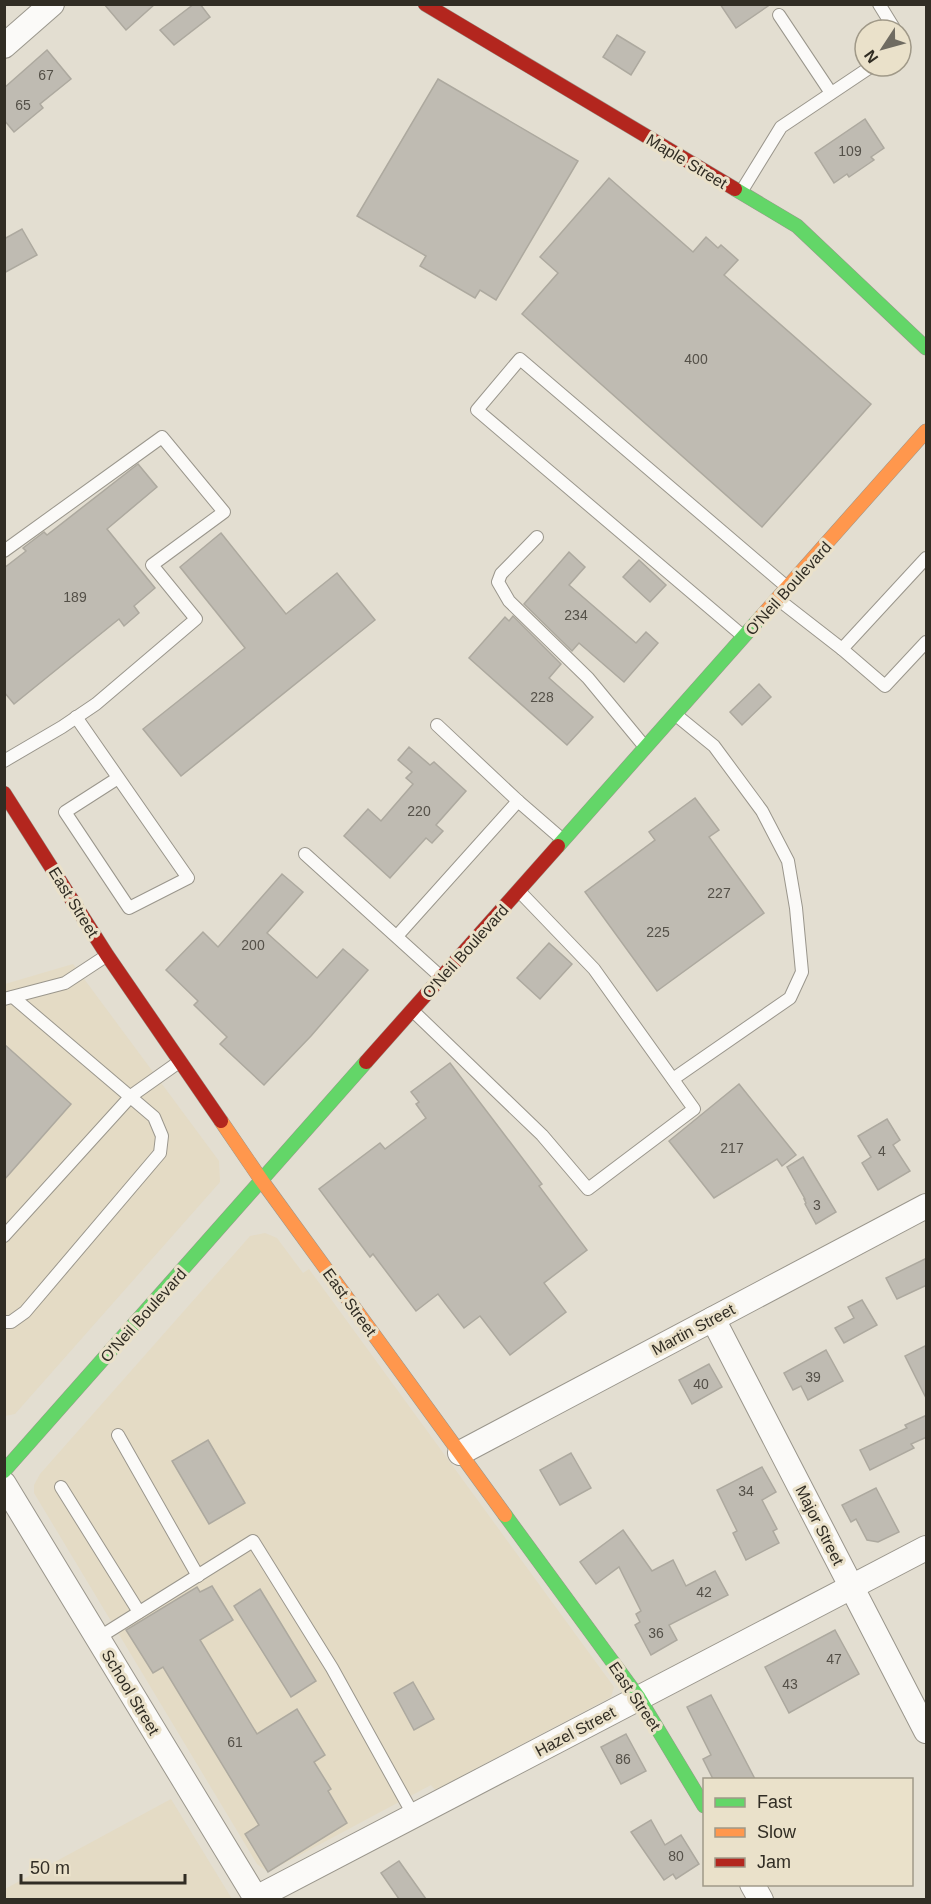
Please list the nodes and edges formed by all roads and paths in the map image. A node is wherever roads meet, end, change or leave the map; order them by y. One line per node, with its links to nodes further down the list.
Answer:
1 (52, 4): 6 (street)
2 (425, 4): 9 (main road, Maple Street)
3 (879, 4): 5 (lane)
4 (779, 15): 8 (lane)
5 (888, 18)
6 (4, 46)
7 (854, 78): 8 (lane)
8 (831, 93): 9 (lane)
9 (740, 193): 10 (main road, Maple Street)
10 (927, 348)
11 (927, 431): 15 (main road, O'Neil Boulevard)
12 (537, 537): 23 (lane)
13 (4, 551): 21 (lane)
14 (927, 558): 19 (lane)
15 (788, 587): 16 (main road, O'Neil Boulevard); 17 (lane)
16 (778, 599): 17 (main road, O'Neil Boulevard); 19 (lane)
17 (744, 637): 20 (main road, O'Neil Boulevard)
18 (927, 642): 19 (lane)
19 (842, 649)
20 (676, 714): 23 (main road, O'Neil Boulevard); 37 (lane)
21 (76, 717): 24 (lane); 25 (lane)
22 (437, 724): 27 (lane)
23 (646, 748): 28 (main road, O'Neil Boulevard)
24 (4, 761)
25 (118, 778): 25 (lane)
26 (4, 793): 32 (main road, East Street)
27 (518, 801): 28 (lane); 31 (lane)
28 (564, 841): 30 (main road, O'Neil Boulevard)
29 (305, 854): 31 (lane)
30 (519, 891): 33 (main road, O'Neil Boulevard); 37 (lane)
31 (397, 936): 33 (lane)
32 (107, 956): 34 (lane); 36 (main road, East Street)
33 (442, 978): 35 (main road, O'Neil Boulevard)
34 (9, 998): 38 (lane)
35 (412, 1011): 37 (lane); 39 (main road, O'Neil Boulevard)
36 (180, 1062): 38 (lane); 39 (main road, East Street)
37 (673, 1080)
38 (130, 1096): 41 (lane); 43 (lane)
39 (262, 1181): 45 (main road, East Street); 46 (main road, O'Neil Boulevard)
40 (927, 1206): 42 (street, Martin Street)
41 (4, 1236)
42 (713, 1319): 45 (street, Martin Street); 51 (street, Major Street)
43 (4, 1322)
44 (118, 1435): 50 (lane)
45 (460, 1453): 54 (main road, East Street)
46 (4, 1471)
47 (4, 1484): 53 (street, School Street)
48 (61, 1487): 52 (lane)
49 (927, 1548): 51 (street, Hazel Street)
50 (198, 1576): 52 (lane); 57 (lane)
51 (852, 1587): 54 (street, Hazel Street); 55 (street, Major Street)
52 (139, 1612): 53 (lane)
53 (98, 1638): 58 (street, School Street)
54 (639, 1698): 56 (main road, East Street); 57 (street, Hazel Street)
55 (927, 1731)
56 (703, 1803)
57 (414, 1816): 58 (street, Hazel Street)
58 (256, 1899)

